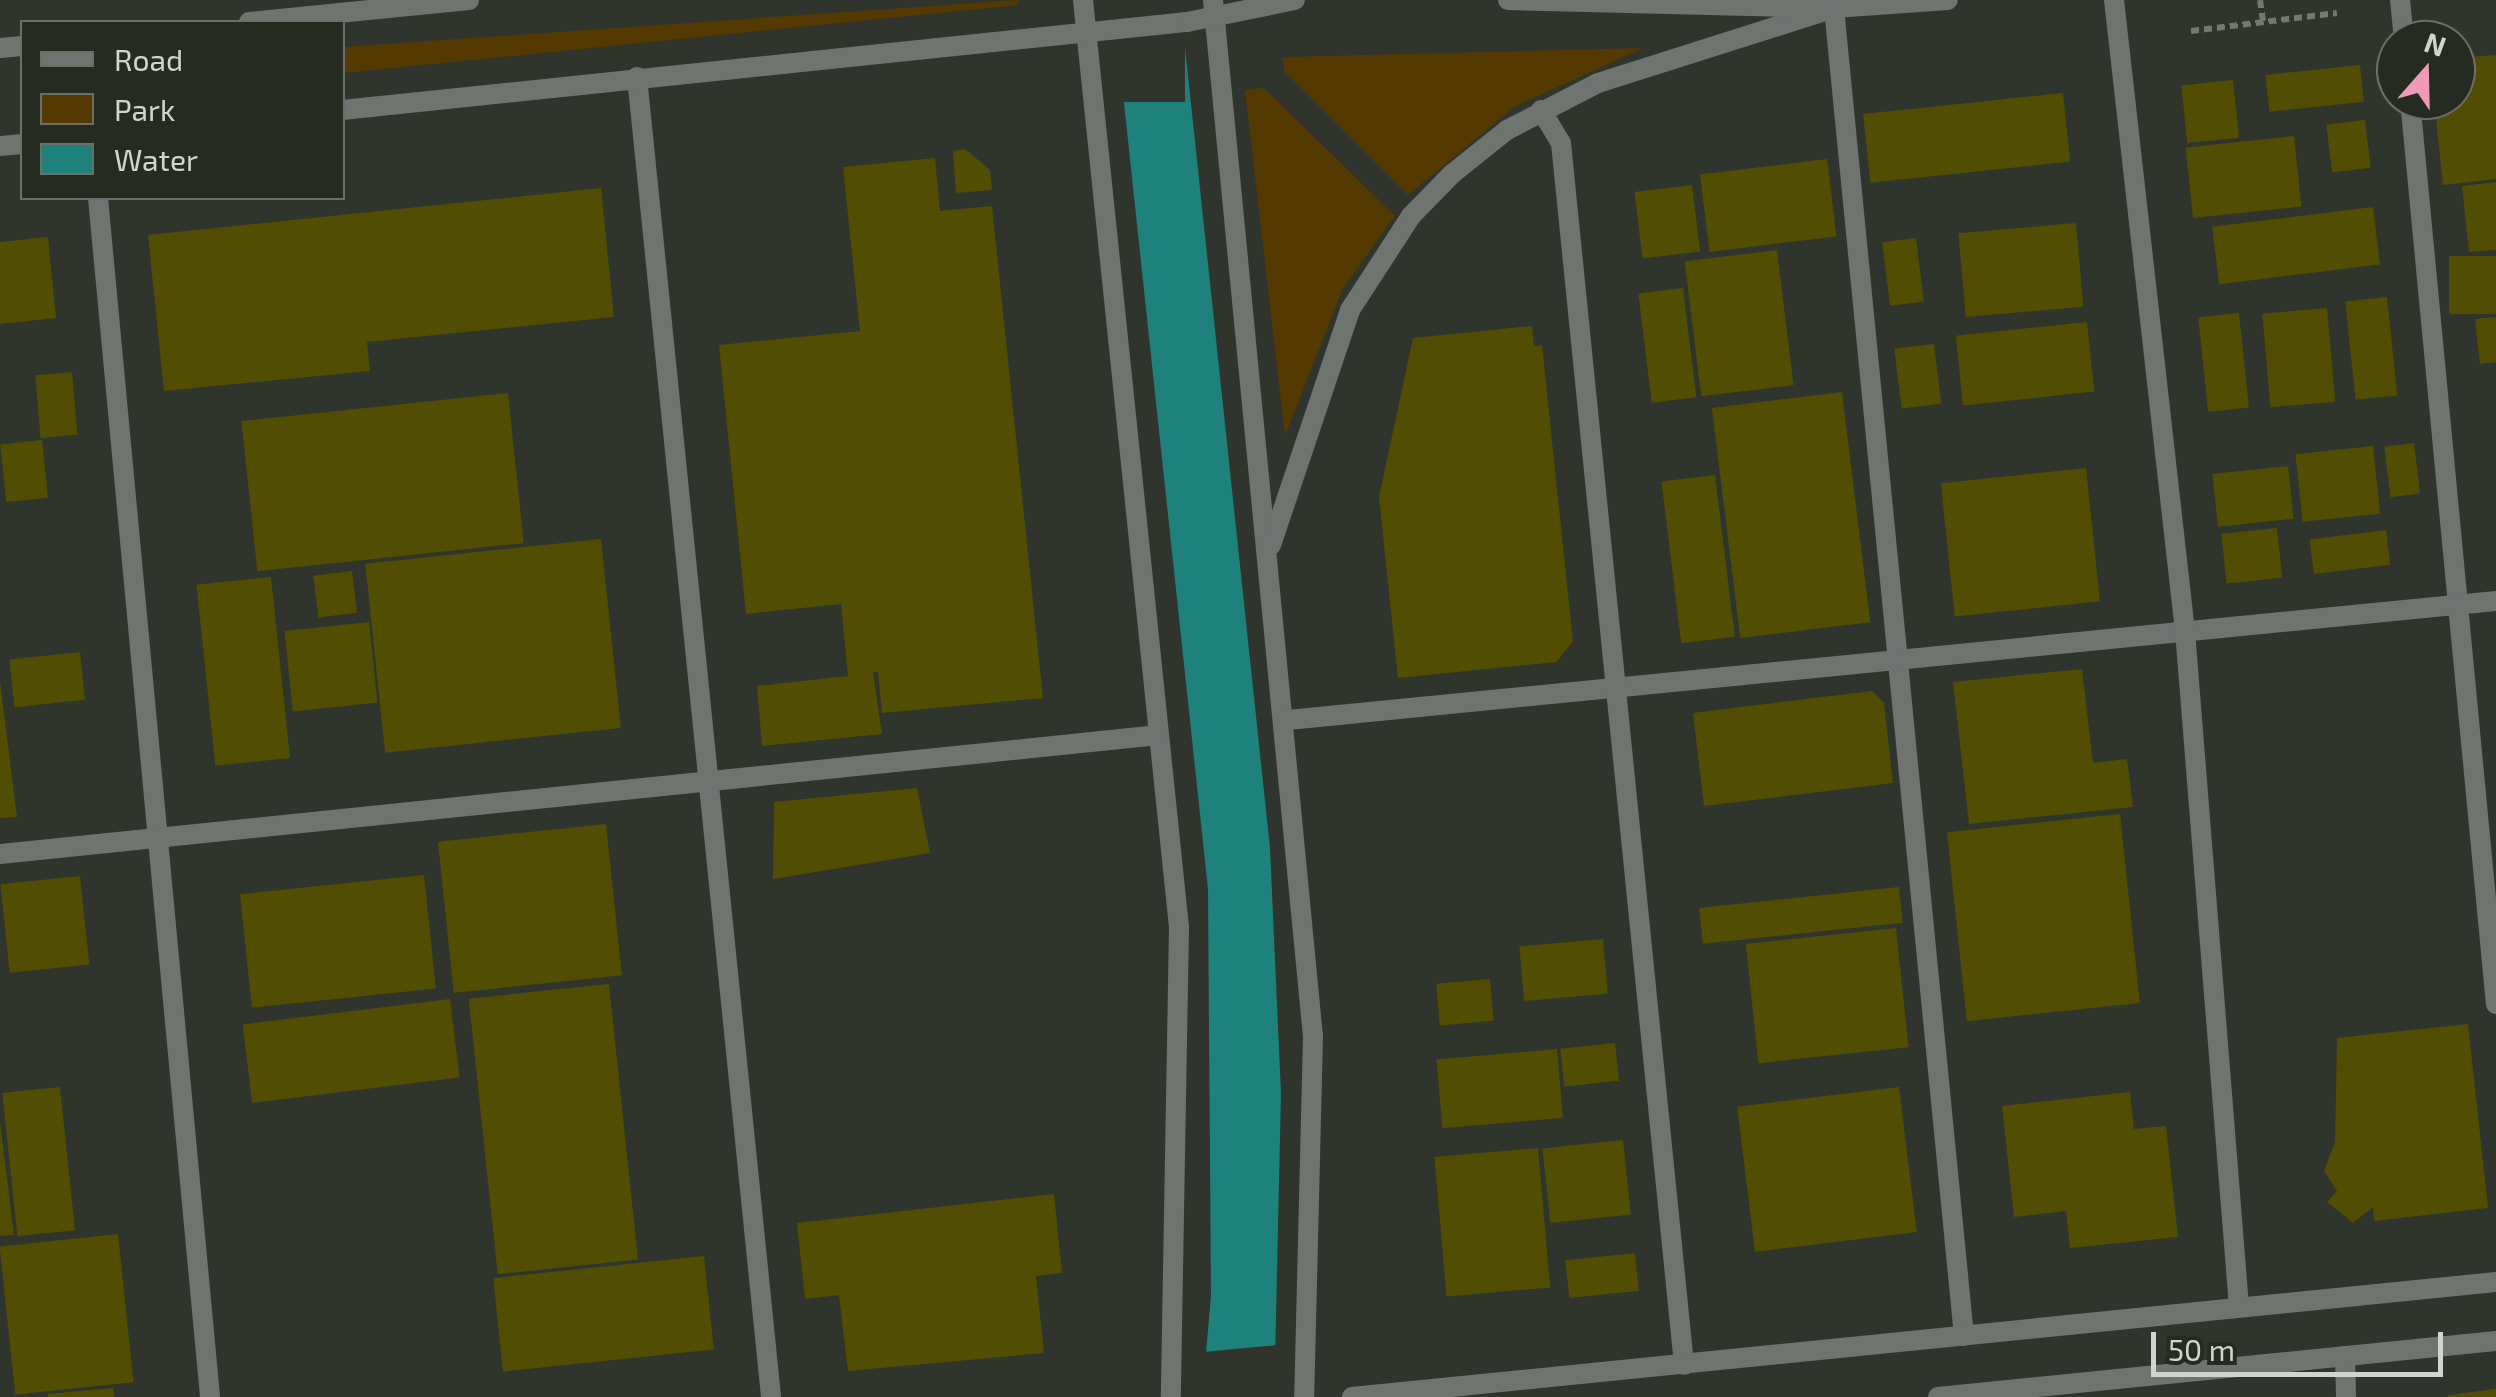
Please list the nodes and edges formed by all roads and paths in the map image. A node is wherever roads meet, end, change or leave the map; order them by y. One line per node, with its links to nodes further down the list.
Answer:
1 (469, 0): 11 (street)
2 (1083, 0): 14 (street)
3 (1295, 0): 8 (street)
4 (1508, 0): 9 (street)
5 (1948, 0): 9 (street)
6 (2114, 0): 23 (street)
7 (2260, 0): 12 (path)
8 (1214, 7): 14 (street); 20 (street)
9 (1834, 8): 17 (street); 24 (street)
10 (2337, 13): 12 (path)
11 (269, 20)
12 (2262, 22): 13 (path)
13 (2191, 30)
14 (1086, 32): 15 (street); 27 (street)
15 (637, 77): 16 (street); 28 (street)
16 (345, 110)
17 (1541, 110): 20 (street); 25 (street)
18 (2412, 120): 22 (street)
19 (98, 200): 29 (street)
20 (1272, 545): 26 (street)
21 (2496, 600): 22 (street)
22 (2464, 604): 23 (street); 31 (street)
23 (2184, 631): 24 (street); 33 (street)
24 (1904, 660): 25 (street); 34 (street)
25 (1616, 686): 26 (street); 37 (street)
26 (1288, 720): 41 (street)
27 (1159, 735): 28 (street); 40 (street)
28 (709, 780): 29 (street); 39 (street)
29 (158, 838): 30 (street); 38 (street)
30 (0, 854)
31 (2496, 1004)
32 (2496, 1282): 33 (street)
33 (2239, 1307): 34 (street)
34 (1964, 1336): 37 (street)
35 (2496, 1341): 36 (street)
36 (2345, 1356): 43 (street); 44 (street)
37 (1684, 1365): 42 (street)
38 (210, 1397)
39 (771, 1397)
40 (1171, 1397)
41 (1304, 1397)
42 (1352, 1397)
43 (1938, 1397)
44 (2346, 1397)

